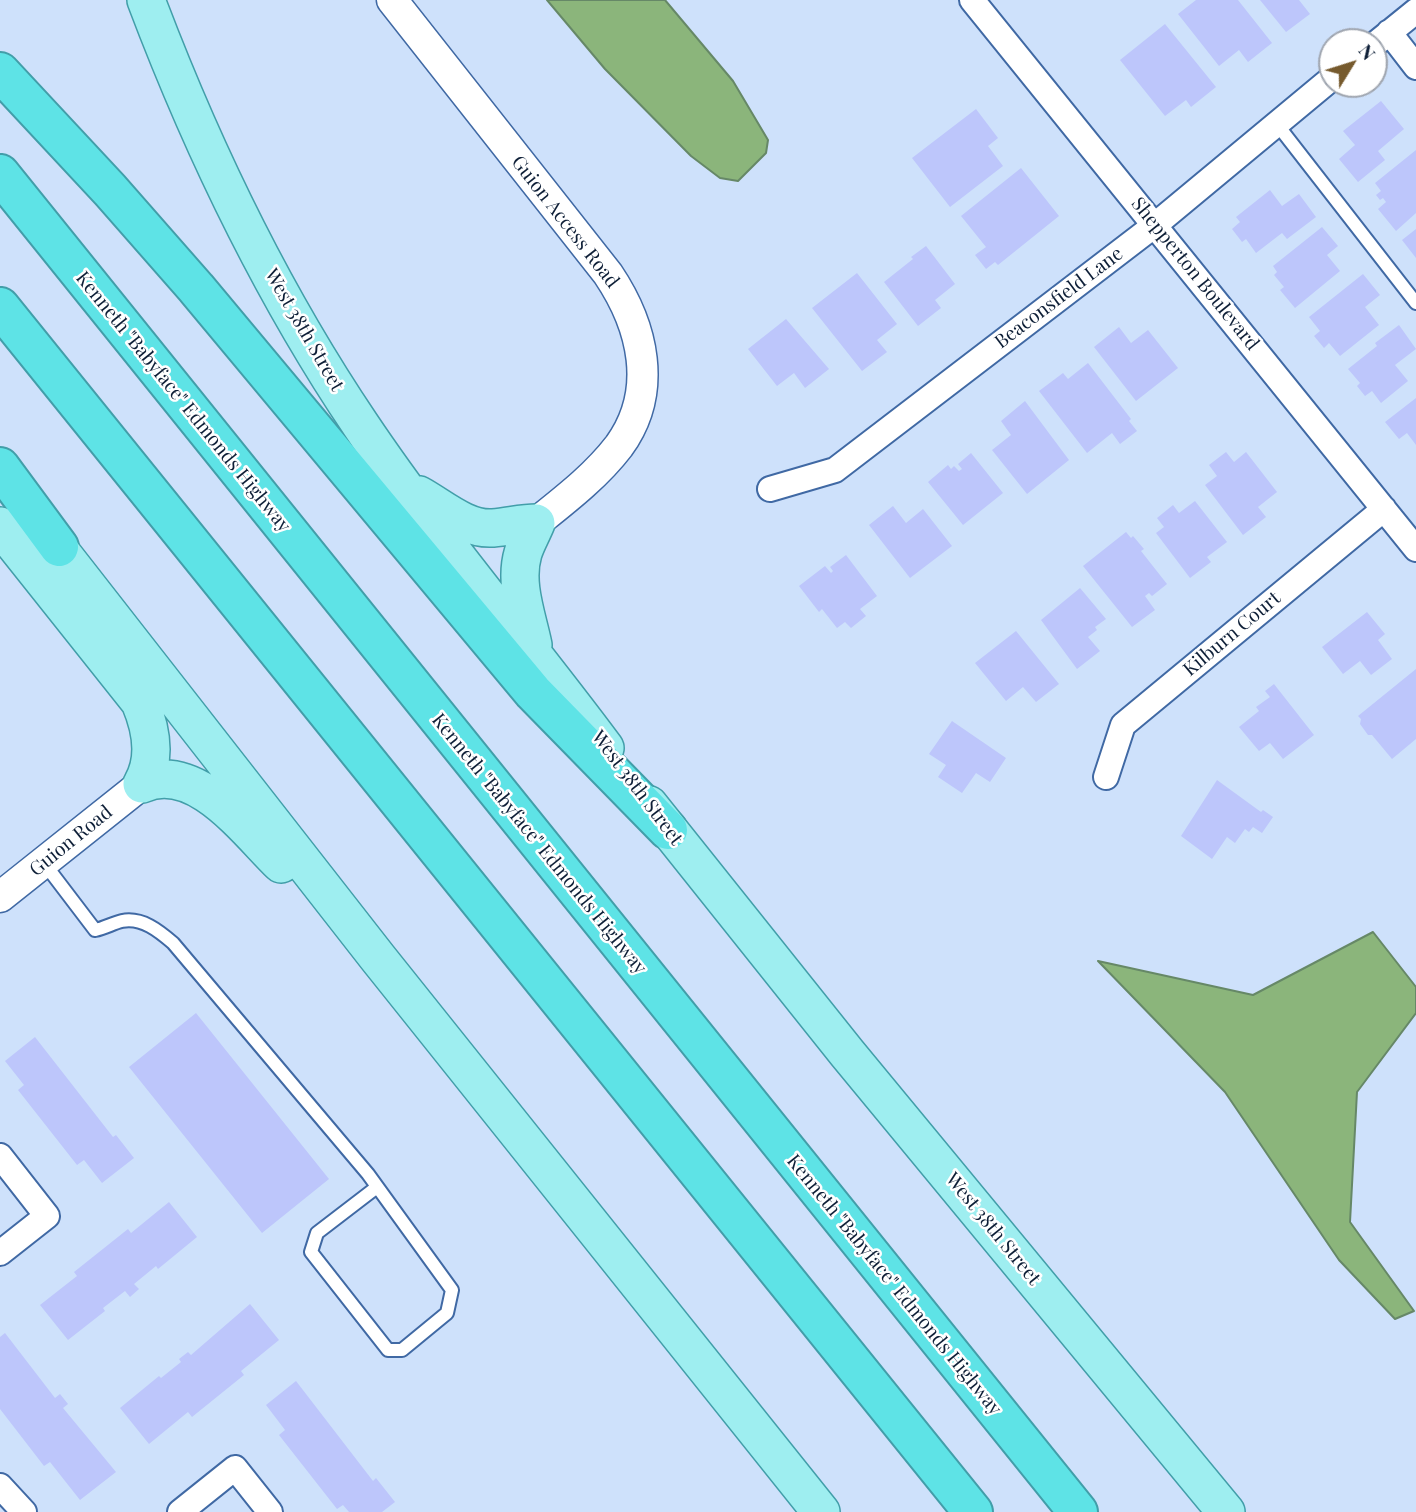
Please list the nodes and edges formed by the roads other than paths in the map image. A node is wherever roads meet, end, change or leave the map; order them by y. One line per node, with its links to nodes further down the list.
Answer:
1 (146, 0): 17 (main road, West 38th Street)
2 (391, 0): 20 (street, Guion Access Road)
3 (972, 0): 12 (street, Shepperton Boulevard)
4 (1416, 11): 5 (street)
5 (1388, 33)
6 (1388, 43): 7 (street)
7 (1416, 67)
8 (0, 72): 27 (highway)
9 (1318, 89): 10 (street, Beaconsfield Lane)
10 (1276, 123): 12 (street, Beaconsfield Lane); 13 (lane)
11 (0, 174): 40 (highway, Kenneth "Babyface" Edmonds Highway)
12 (1155, 225): 18 (street, Beaconsfield Lane); 19 (street, Shepperton Boulevard)
13 (1416, 303)
14 (0, 307): 39 (highway)
15 (0, 467): 22 (highway)
16 (0, 478): 22 (main road)
17 (403, 485): 20 (main road); 24 (main road, West 38th Street)
18 (769, 489)
19 (1384, 509): 23 (street, Shepperton Boulevard); 25 (street, Kilburn Court)
20 (536, 523): 24 (main road)
21 (0, 526): 26 (main road)
22 (59, 547): 30 (main road)
23 (1416, 550)
24 (535, 654): 27 (main road, West 38th Street)
25 (1106, 777)
26 (142, 784): 28 (street, Guion Road); 30 (main road)
27 (668, 830): 41 (main road, West 38th Street)
28 (44, 862): 29 (street, Guion Road); 32 (lane)
29 (0, 897)
30 (378, 958): 38 (main road)
31 (0, 1156): 33 (street)
32 (377, 1187): 32 (lane)
33 (0, 1253)
34 (0, 1486): 35 (street)
35 (24, 1512)
36 (180, 1512): 37 (street)
37 (270, 1512)
38 (821, 1512)
39 (973, 1512)
40 (1078, 1512)
41 (1226, 1512)

